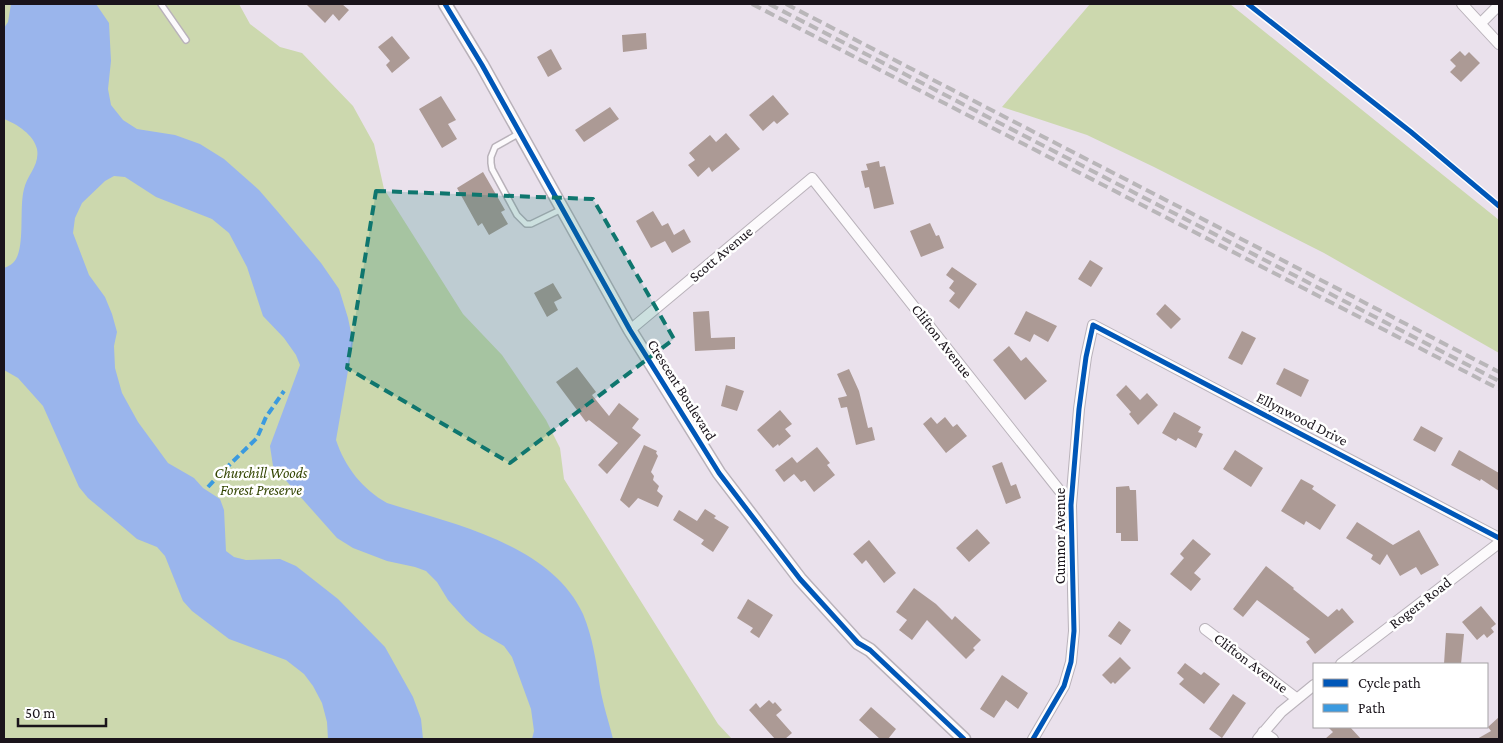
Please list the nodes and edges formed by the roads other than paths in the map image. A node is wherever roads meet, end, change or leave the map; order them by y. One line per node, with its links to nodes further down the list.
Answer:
1 (161, 4): 6 (lane)
2 (446, 4): 8 (street, Crescent Boulevard)
3 (1462, 4): 5 (street)
4 (1499, 5): 5 (street)
5 (1480, 23): 7 (street)
6 (186, 40)
7 (1499, 44)
8 (520, 133): 10 (street, Crescent Boulevard); 10 (lane)
9 (812, 178): 12 (street, Scott Avenue); 13 (street, Clifton Avenue)
10 (562, 208): 12 (street, Crescent Boulevard)
11 (1093, 325): 13 (street, Cumnor Avenue); 14 (street, Ellynwood Drive)
12 (630, 330): 21 (street, Crescent Boulevard)
13 (1071, 505): 22 (street, Cumnor Avenue)
14 (1499, 538)
15 (1499, 542): 17 (street, Rogers Road)
16 (1205, 628): 19 (street, Clifton Avenue)
17 (1342, 663)
18 (1313, 685): 19 (street)
19 (1296, 698): 20 (street)
20 (1261, 735): 23 (street)
21 (964, 739)
22 (1032, 739)
23 (1273, 739)

